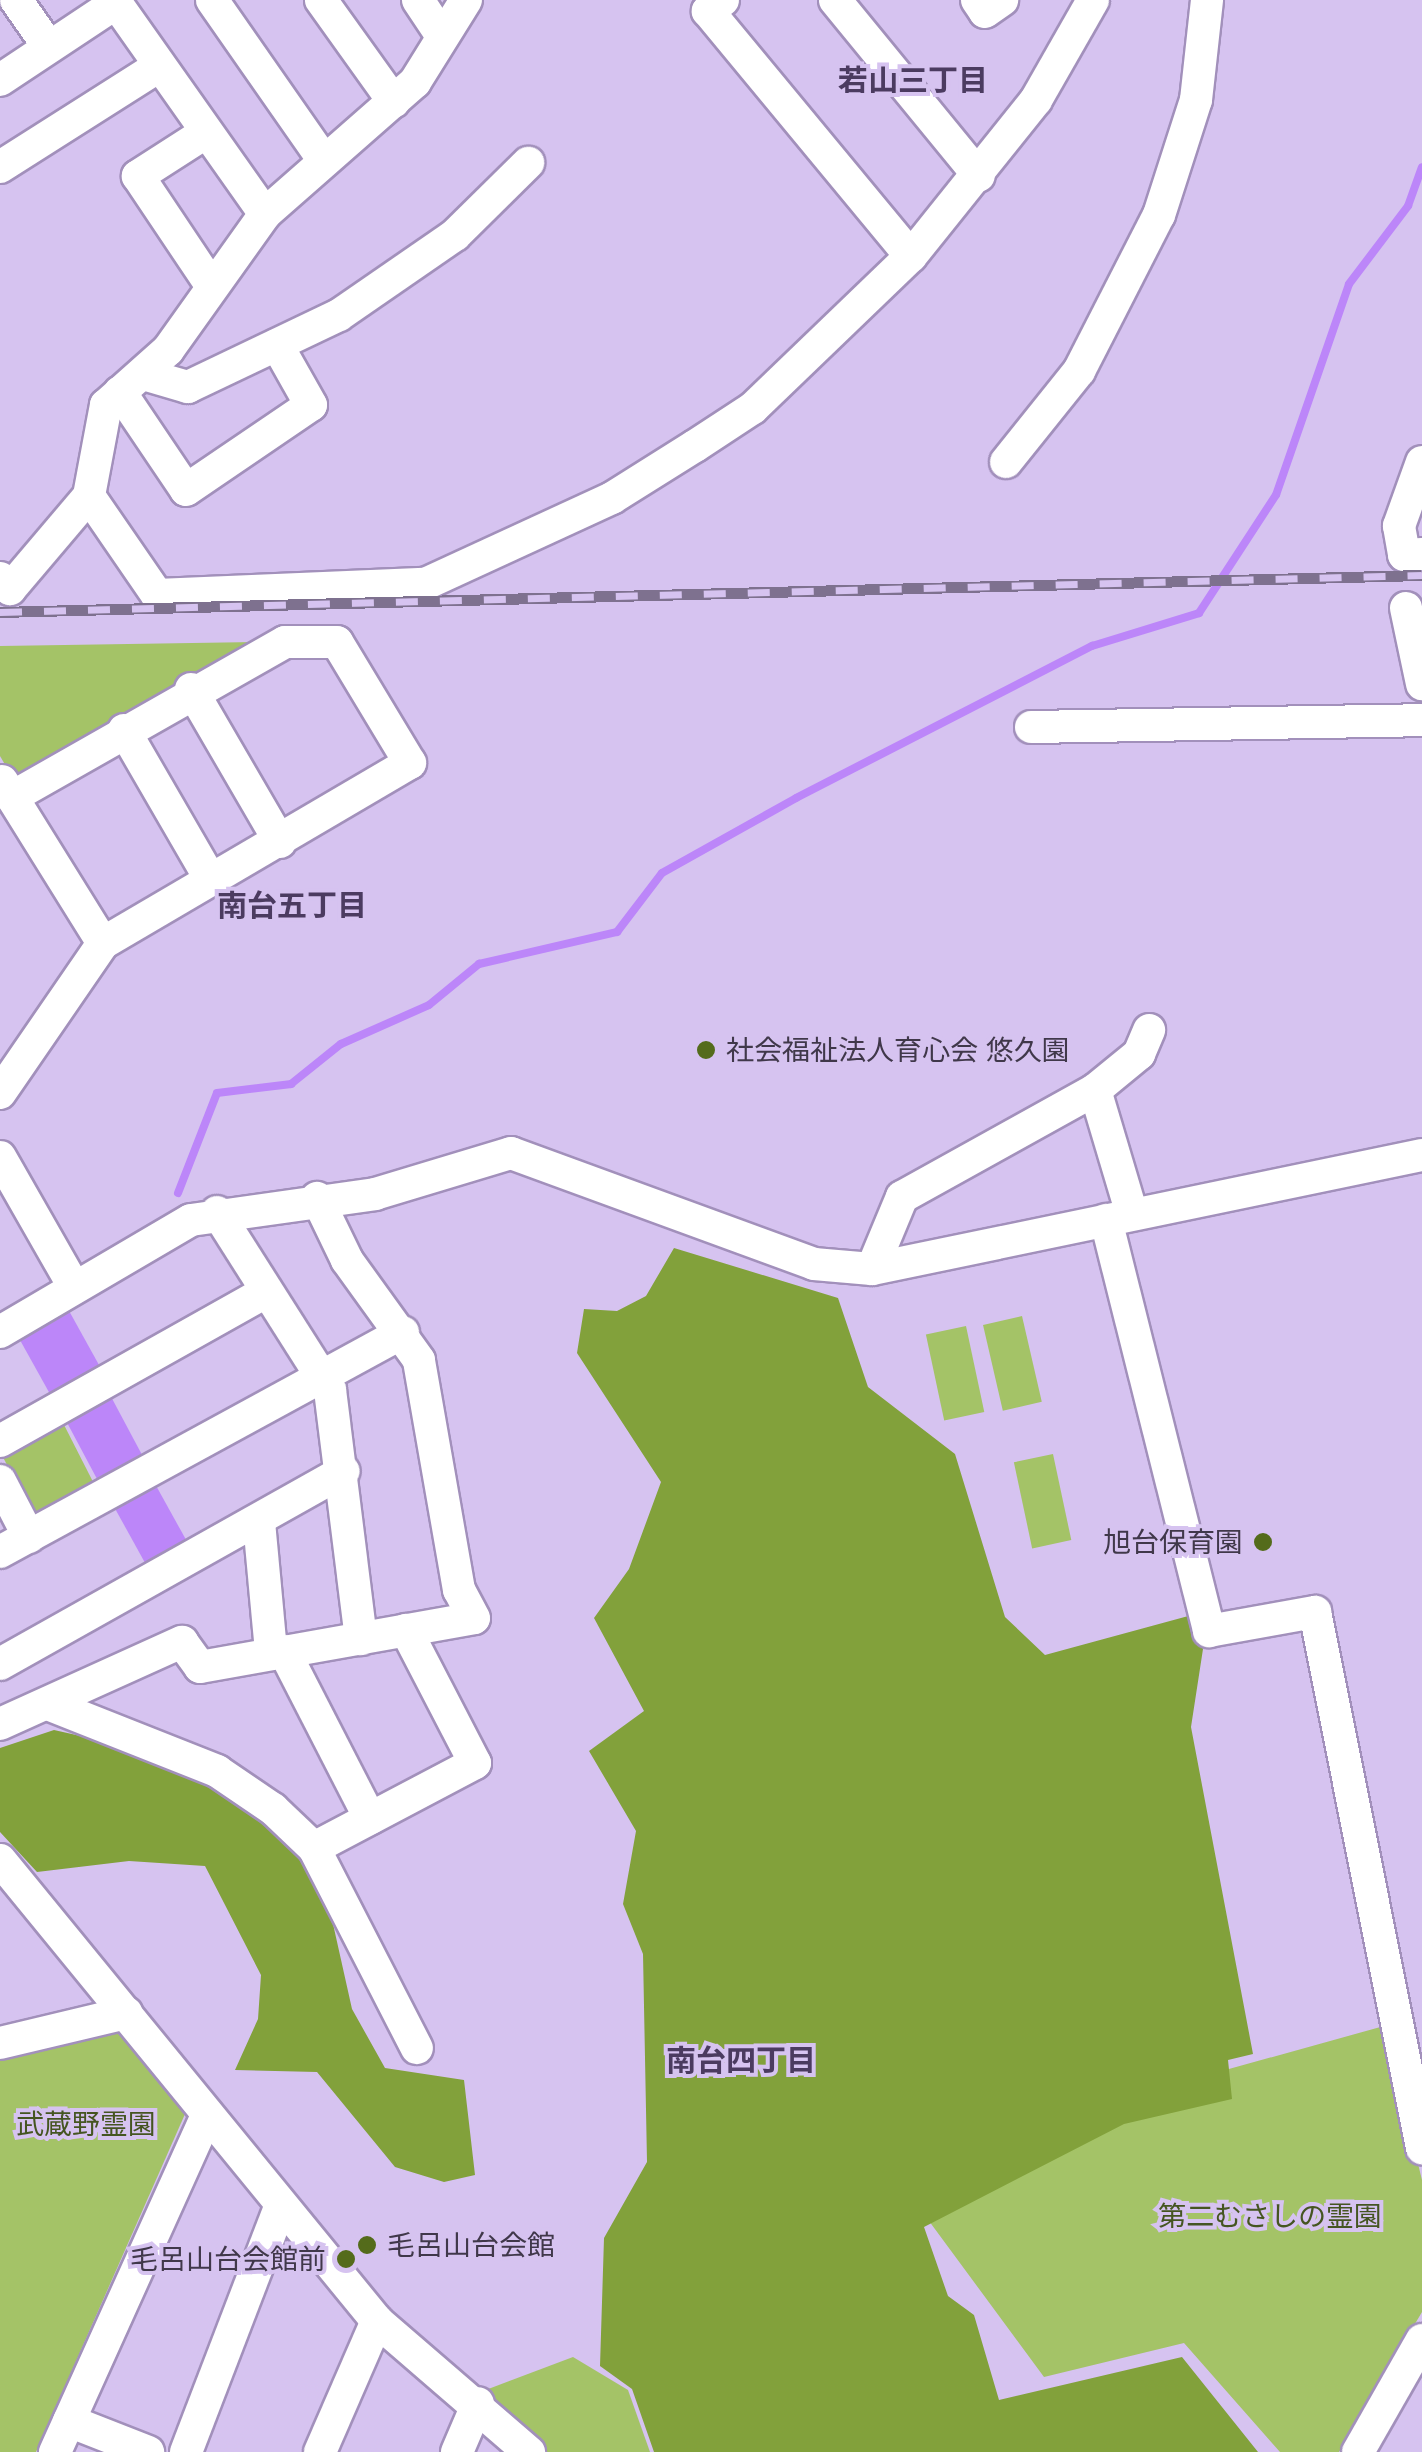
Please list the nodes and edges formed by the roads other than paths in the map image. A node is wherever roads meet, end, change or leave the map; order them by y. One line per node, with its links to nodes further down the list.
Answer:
1 (16, 0): 14 (street)
2 (212, 0): 19 (street)
3 (321, 0): 17 (street)
4 (418, 0): 13 (street)
5 (466, 0): 13 (street)
6 (723, 0): 24 (street)
7 (836, 0): 22 (street)
8 (977, 0): 9 (street)
9 (1002, 0)
10 (1093, 0): 22 (street)
11 (1207, 0): 28 (street)
12 (115, 1): 14 (street); 15 (street)
13 (442, 36): 17 (street)
14 (49, 47): 16 (street)
15 (159, 66): 18 (street); 21 (street)
16 (0, 80)
17 (394, 102): 19 (street)
18 (206, 134): 23 (street); 25 (street)
19 (322, 156): 23 (street)
20 (528, 163): 26 (street)
21 (0, 167)
22 (979, 176): 24 (street)
23 (265, 214): 25 (street)
24 (911, 256): 30 (street)
25 (212, 285): 27 (street)
26 (277, 345): 27 (street); 27 (street)
27 (132, 383): 30 (street)
28 (1006, 462)
29 (1422, 462): 31 (street)
30 (89, 496): 32 (street)
31 (1422, 554)
32 (0, 578)
33 (1406, 608): 34 (street)
34 (1422, 684)
35 (192, 689): 38 (street); 40 (street); 40 (street)
36 (1422, 720): 37 (street)
37 (1032, 728)
38 (124, 730): 39 (street); 41 (street)
39 (6, 787): 42 (street)
40 (280, 842): 41 (street)
41 (211, 880): 42 (street)
42 (102, 943): 45 (street)
43 (1150, 1030): 44 (street)
44 (1095, 1090): 50 (street); 51 (street)
45 (0, 1093)
46 (1422, 1155): 50 (street)
47 (0, 1157): 52 (street)
48 (317, 1198): 49 (street); 51 (street); 55 (street)
49 (217, 1212): 52 (street); 53 (street)
50 (1119, 1217): 51 (street); 75 (street)
51 (872, 1269)
52 (74, 1285): 54 (street)
53 (266, 1292): 56 (street); 57 (street)
54 (0, 1332)
55 (403, 1332): 56 (street); 62 (street)
56 (322, 1378): 58 (street); 61 (street)
57 (0, 1441)
58 (344, 1471): 60 (street); 63 (street)
59 (0, 1481): 61 (street)
60 (259, 1522): 64 (street); 65 (street)
61 (15, 1544)
62 (406, 1630): 63 (street); 68 (street)
63 (361, 1638): 64 (street)
64 (277, 1652): 66 (street); 68 (street)
65 (0, 1664)
66 (48, 1704): 67 (street); 69 (street)
67 (0, 1724)
68 (370, 1818): 69 (street)
69 (314, 1848): 73 (street)
70 (0, 1860): 71 (street)
71 (126, 2014): 72 (street); 74 (street)
72 (0, 2042)
73 (417, 2048)
74 (207, 2115): 76 (street); 80 (street)
75 (1422, 2148)
76 (280, 2206): 77 (street); 83 (street)
77 (377, 2321): 79 (street); 84 (street)
78 (1422, 2340): 87 (street)
79 (478, 2402): 85 (street); 86 (street)
80 (69, 2421): 81 (street); 82 (street)
81 (56, 2452)
82 (148, 2452)
83 (186, 2452)
84 (320, 2452)
85 (457, 2452)
86 (529, 2452)
87 (1358, 2452)

